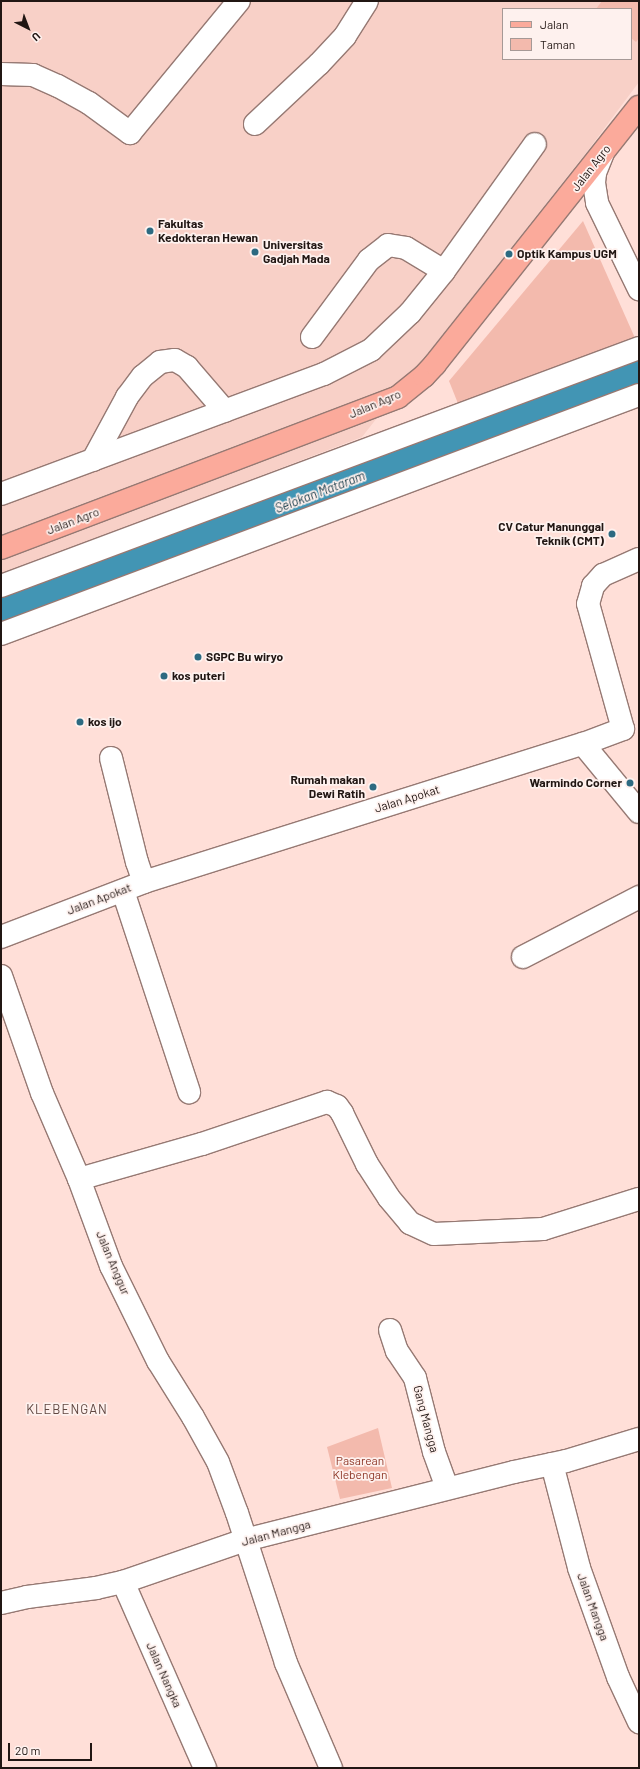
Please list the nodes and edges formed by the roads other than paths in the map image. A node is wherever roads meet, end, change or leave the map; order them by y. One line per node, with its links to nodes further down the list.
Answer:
1 (239, 1): 3 (street)
2 (367, 1): 5 (street)
3 (1, 74)
4 (639, 107): 7 (main road, Jalan Agro)
5 (255, 124)
6 (534, 144): 8 (street)
7 (604, 152): 9 (street); 16 (main road, Jalan Agro)
8 (444, 271): 10 (street); 13 (street)
9 (639, 289)
10 (312, 337)
11 (639, 348): 18 (street)
12 (639, 395): 19 (street)
13 (224, 411): 14 (street); 14 (street)
14 (93, 460): 15 (street)
15 (1, 494)
16 (1, 548)
17 (639, 559): 20 (street, Jalan Apokat)
18 (1, 586)
19 (1, 634)
20 (583, 744): 22 (street); 23 (street, Jalan Apokat)
21 (111, 758): 23 (street)
22 (639, 812)
23 (144, 882): 24 (street, Jalan Apokat)
24 (123, 891): 26 (street, Jalan Apokat); 29 (street)
25 (639, 897): 27 (street)
26 (1, 936)
27 (523, 957)
28 (1, 976): 30 (street, Jalan Anggur)
29 (189, 1092)
30 (79, 1178): 31 (street); 36 (street, Jalan Anggur)
31 (639, 1199)
32 (390, 1330): 35 (street, Gang Mangga)
33 (639, 1439): 34 (street, Jalan Mangga)
34 (552, 1464): 35 (street, Jalan Mangga); 39 (street, Jalan Mangga)
35 (447, 1488): 36 (street, Jalan Mangga)
36 (245, 1540): 37 (street, Jalan Mangga); 41 (street, Jalan Anggur)
37 (123, 1582): 38 (street, Jalan Mangga); 40 (street, Jalan Nangka)
38 (1, 1603)
39 (639, 1722)
40 (205, 1768)
41 (331, 1768)

